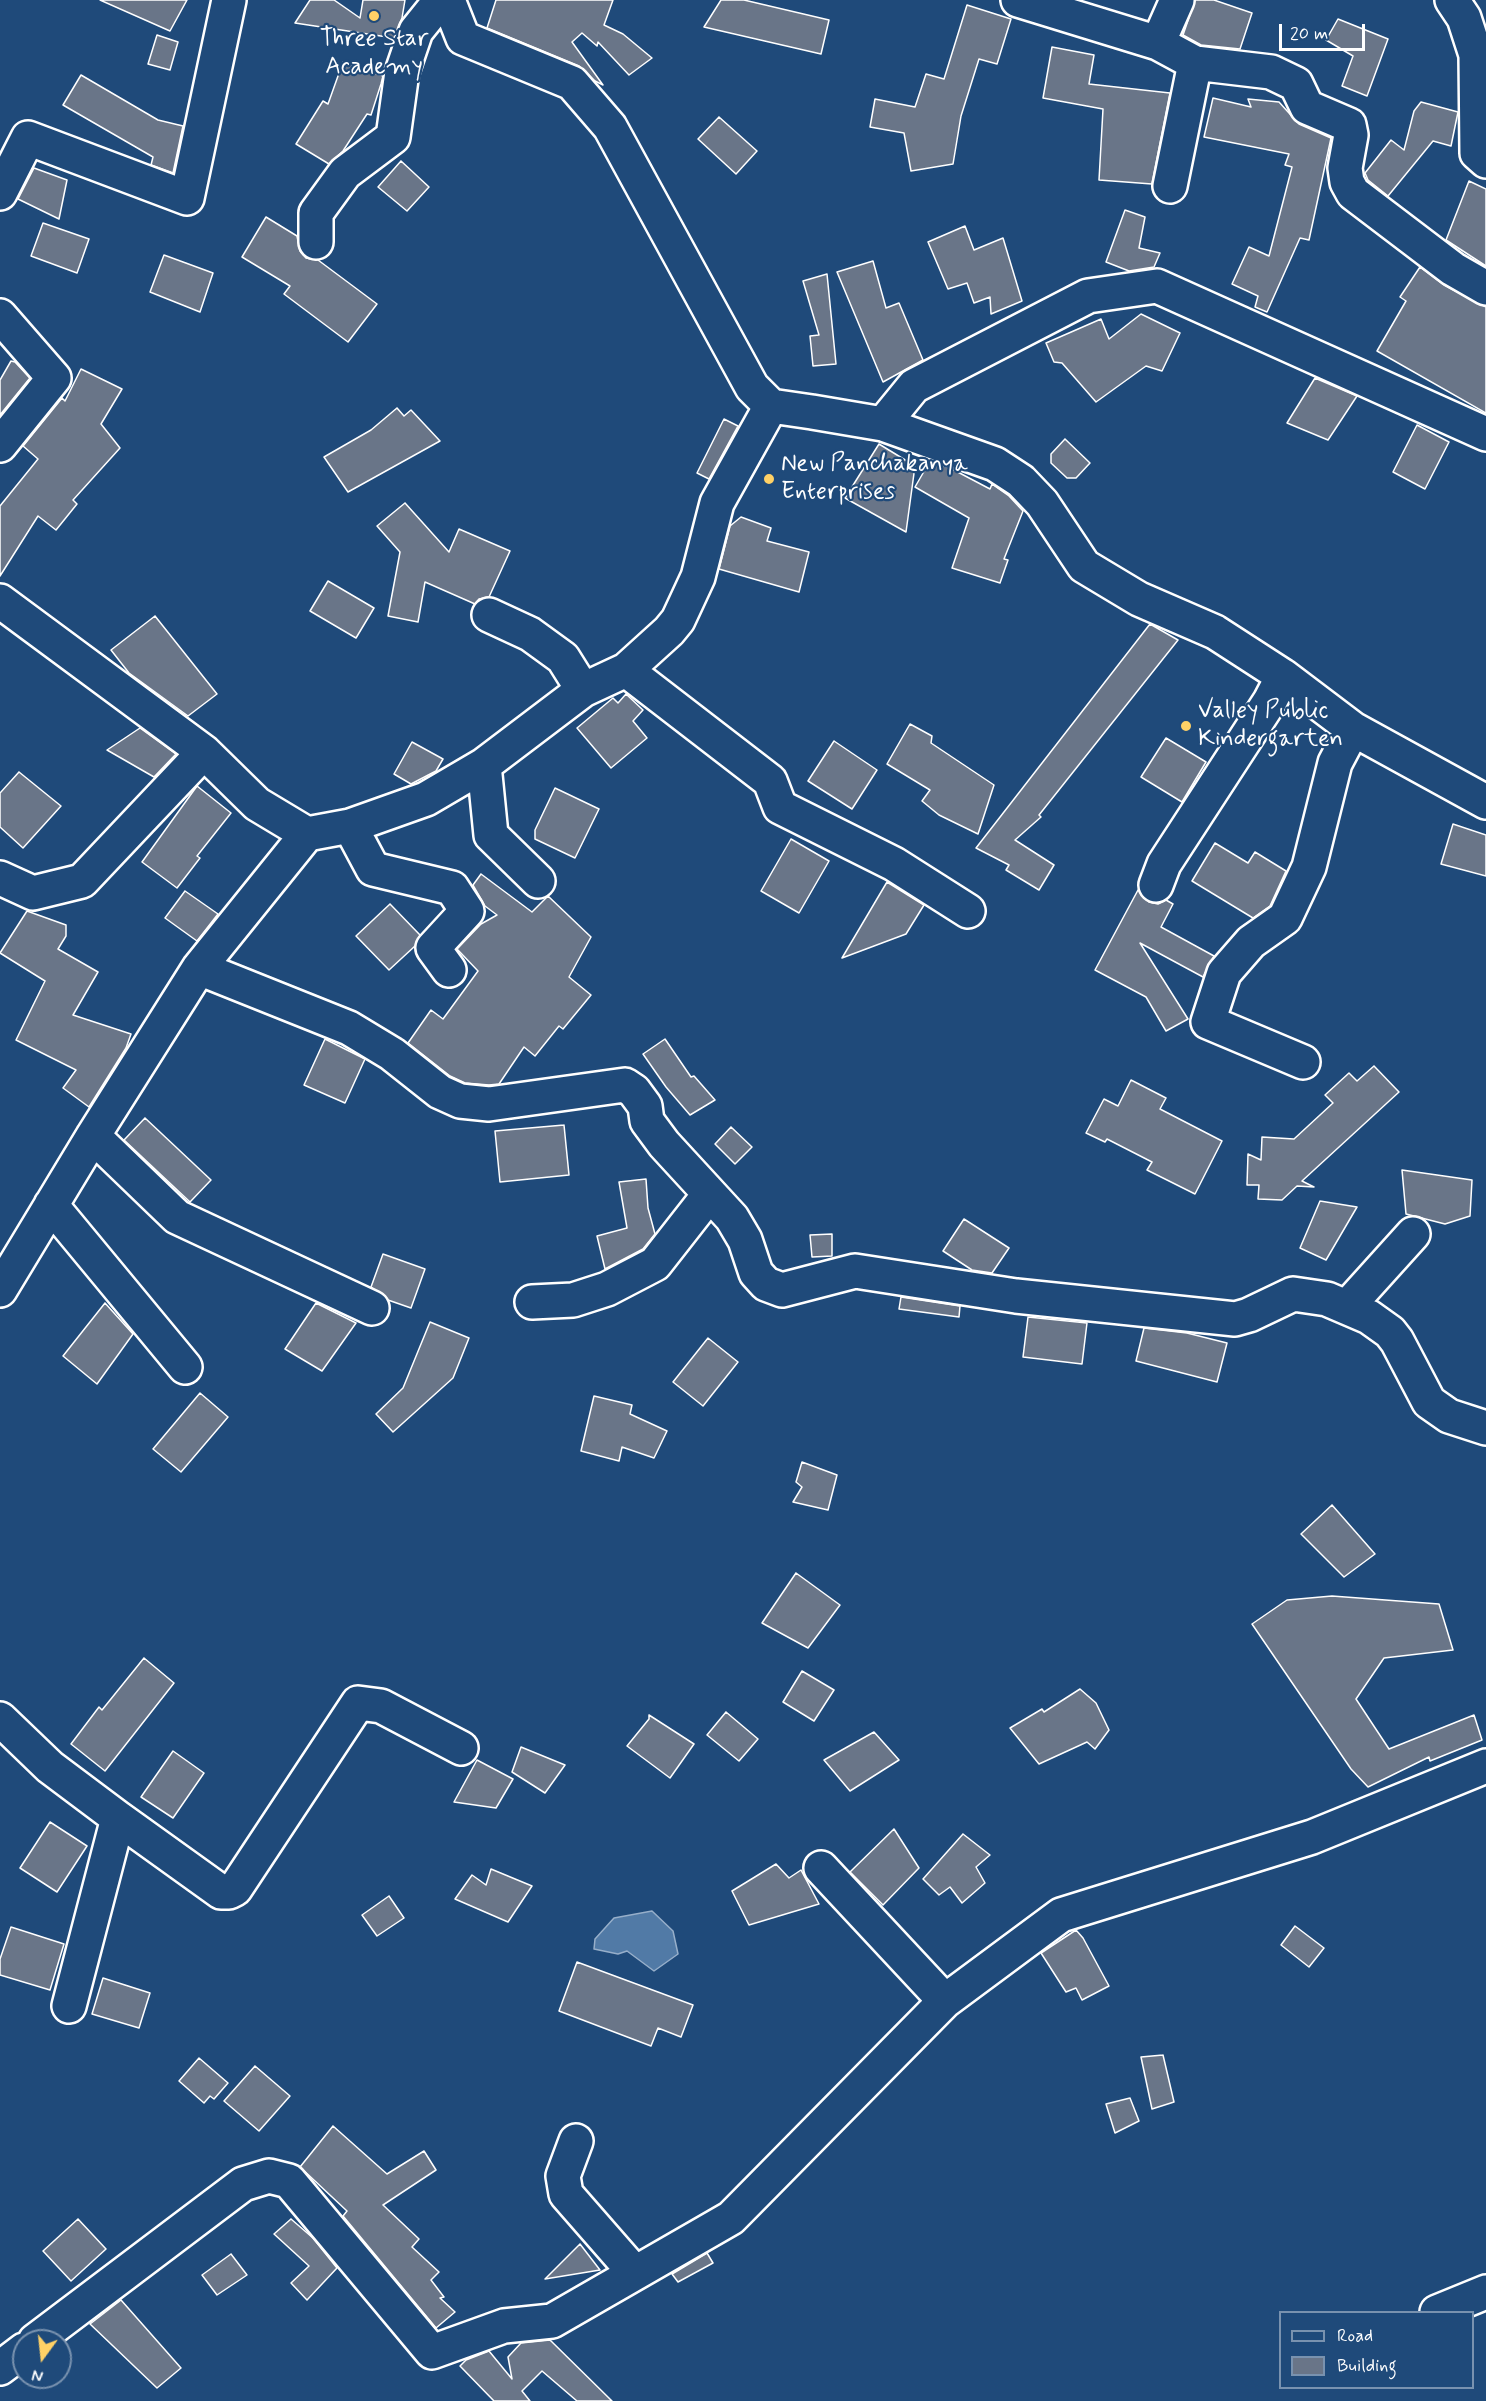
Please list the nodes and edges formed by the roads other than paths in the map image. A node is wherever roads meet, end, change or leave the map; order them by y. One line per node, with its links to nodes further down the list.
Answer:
1 (229, 0): 11 (street)
2 (441, 0): 12 (street)
3 (448, 0): 15 (street)
4 (1018, 0): 7 (street)
5 (1177, 0): 7 (street)
6 (1452, 0): 9 (street)
7 (1158, 44): 8 (street)
8 (1195, 63): 10 (street); 13 (street)
9 (1486, 161)
10 (1170, 186)
11 (0, 193)
12 (316, 242)
13 (1486, 288)
14 (0, 316): 18 (street)
15 (771, 406): 16 (street); 21 (street)
16 (883, 424): 17 (street); 22 (street)
17 (1486, 434)
18 (0, 445)
19 (0, 601): 25 (street)
20 (489, 615): 23 (street)
21 (626, 670): 23 (street); 33 (street)
22 (1283, 676): 24 (street); 32 (street)
23 (583, 690): 26 (street)
24 (1353, 729): 27 (street); 36 (street)
25 (204, 752): 29 (street); 30 (street)
26 (484, 765): 28 (street); 31 (street)
27 (1486, 802)
28 (350, 826): 29 (street); 35 (street)
29 (307, 834): 34 (street)
30 (0, 878)
31 (538, 881)
32 (1156, 885)
33 (968, 911)
34 (199, 968): 37 (street); 38 (street)
35 (449, 970)
36 (1303, 1062)
37 (93, 1136): 39 (street); 44 (street)
38 (709, 1195): 42 (street); 43 (street)
39 (51, 1205): 41 (street); 45 (street)
40 (1413, 1234): 43 (street)
41 (0, 1290)
42 (532, 1302)
43 (1348, 1306): 46 (street)
44 (372, 1308)
45 (184, 1367)
46 (1486, 1428)
47 (0, 1719): 50 (street)
48 (461, 1748): 50 (street)
49 (1486, 1766): 52 (street)
50 (118, 1818): 53 (street)
51 (821, 1868): 52 (street)
52 (945, 2001): 55 (street)
53 (69, 2006)
54 (576, 2141): 55 (street)
55 (635, 2273): 58 (street)
56 (1486, 2292): 57 (street)
57 (1442, 2311)
58 (51, 2329)

